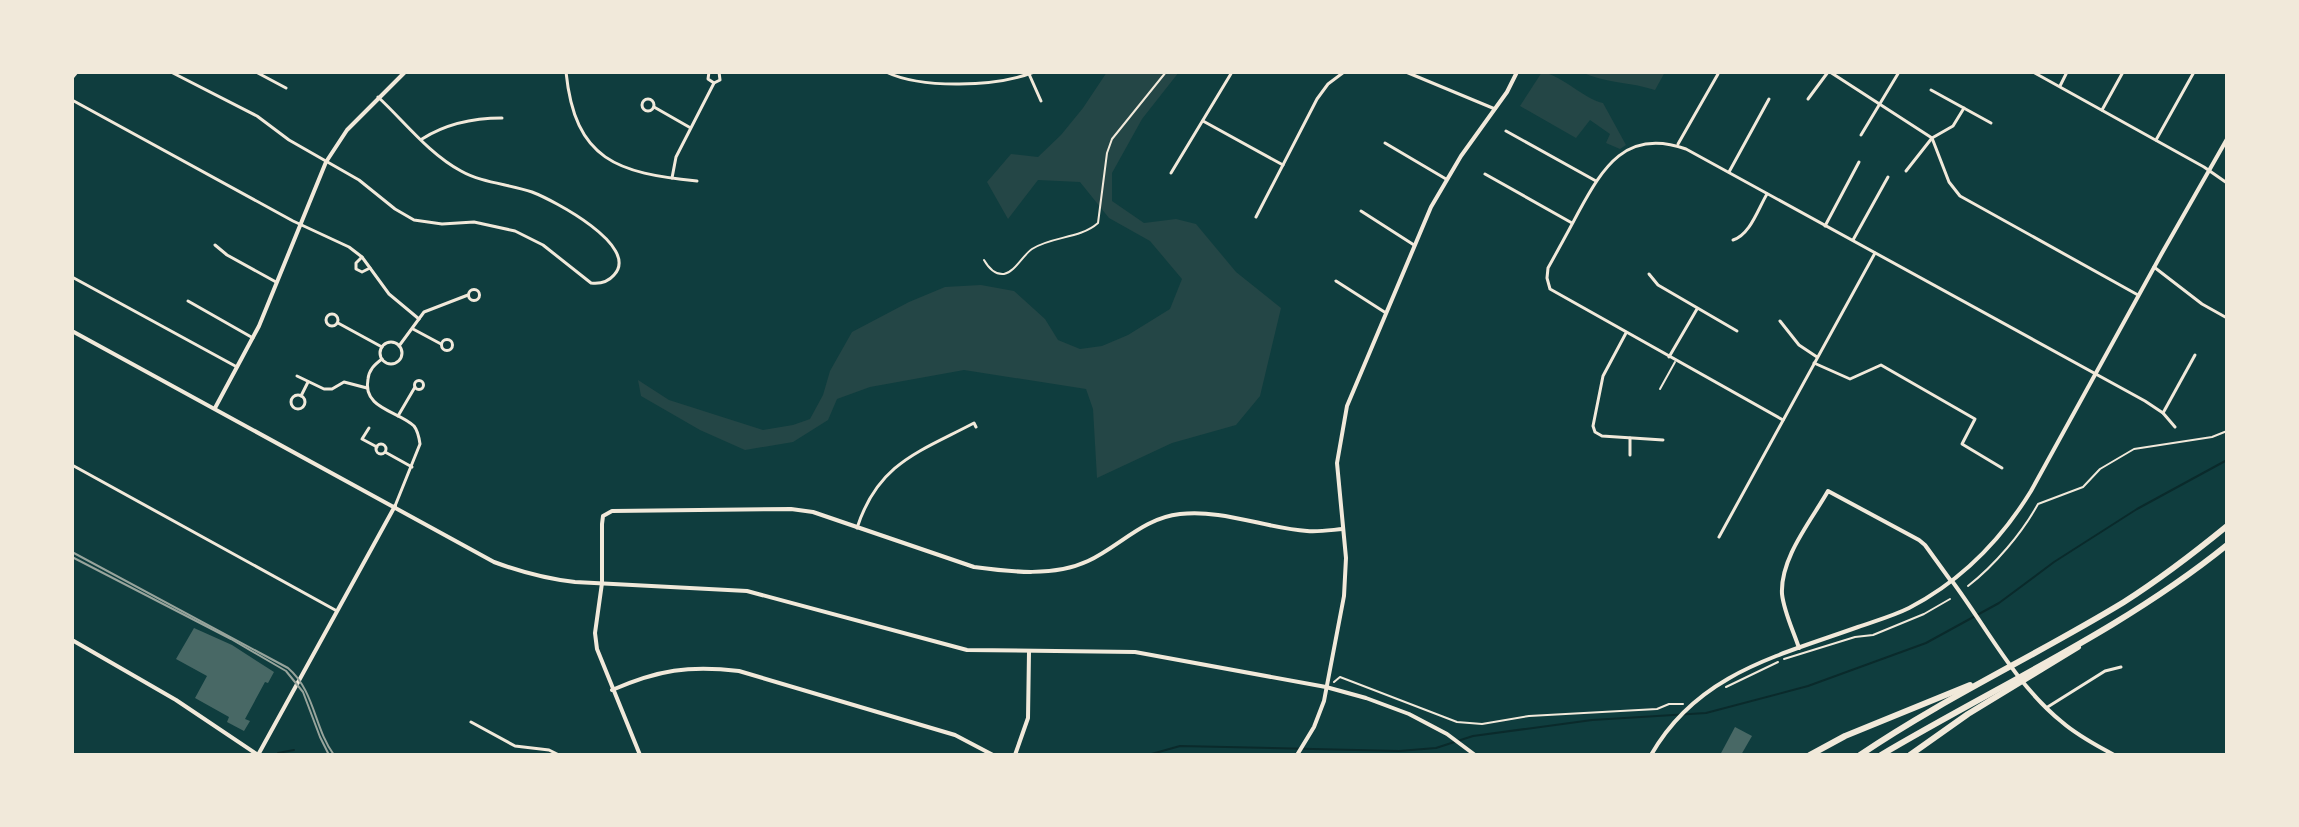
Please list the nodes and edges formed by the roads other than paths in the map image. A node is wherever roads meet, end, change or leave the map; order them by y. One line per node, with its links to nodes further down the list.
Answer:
1 (77, 72): 23 (street)
2 (171, 72): 51 (street)
3 (256, 72): 27 (street)
4 (405, 72): 29 (main road)
5 (566, 72): 60 (street)
6 (709, 72): 25 (street)
7 (719, 72): 25 (street)
8 (886, 72): 24 (street)
9 (914, 72): 24 (street)
10 (1166, 72): 77 (lane)
11 (1232, 72): 40 (street)
12 (1344, 72): 53 (street)
13 (1406, 72): 37 (street)
14 (1517, 72): 37 (main road)
15 (1829, 72): 31 (street); 34 (street)
16 (1899, 72): 34 (street)
17 (2033, 72): 26 (street)
18 (2067, 72): 26 (street)
19 (2123, 72): 38 (street)
20 (2194, 72): 48 (street)
21 (1031, 73): 24 (street); 33 (street)
22 (1718, 74): 50 (street)
23 (72, 78)
24 (912, 81)
25 (714, 83): 42 (street)
26 (2060, 86): 38 (street)
27 (286, 88)
28 (1931, 90): 36 (street)
29 (378, 97): 46 (street); 51 (main road)
30 (1769, 99): 56 (street)
31 (1808, 99)
32 (72, 100): 69 (street)
33 (1041, 101)
34 (1881, 104): 44 (street); 45 (street)
35 (654, 107): 42 (street)
36 (1964, 108): 41 (street); 45 (street)
37 (1495, 110): 61 (main road)
38 (2102, 110): 48 (street)
39 (502, 118): 46 (street)
40 (1203, 121): 53 (street); 57 (street)
41 (1991, 123)
42 (690, 128): 60 (street)
43 (1506, 131): 63 (street)
44 (1861, 135)
45 (1932, 138): 55 (street); 85 (street)
46 (422, 139): 51 (street)
47 (2227, 139): 54 (main road)
48 (2156, 140): 54 (street)
49 (1385, 143): 61 (street)
50 (1678, 146): 56 (street); 63 (street)
51 (326, 162): 69 (main road)
52 (1859, 162): 70 (street)
53 (1283, 165): 67 (street)
54 (2209, 170): 64 (street); 78 (main road)
55 (1906, 171)
56 (1729, 172): 65 (street)
57 (1171, 173)
58 (1485, 174): 68 (street)
59 (1888, 177): 72 (street)
60 (672, 178): 62 (street)
61 (1446, 179): 74 (main road)
62 (697, 181)
63 (1596, 181): 68 (street)
64 (2227, 183)
65 (1767, 194): 70 (street); 71 (street)
66 (1361, 211): 74 (street)
67 (1256, 217)
68 (1573, 223): 96 (street)
69 (300, 224): 76 (street); 83 (main road)
70 (1825, 226): 72 (street)
71 (1733, 240)
72 (1853, 241): 75 (street)
73 (215, 245): 83 (street)
74 (1414, 245): 88 (main road)
75 (1875, 253): 103 (street); 108 (street)
76 (362, 257): 79 (street); 79 (street)
77 (984, 260)
78 (2154, 267): 85 (main road); 89 (street)
79 (370, 268): 90 (street)
80 (1649, 274): 87 (street)
81 (72, 277): 107 (street)
82 (1336, 281): 88 (street)
83 (276, 282): 97 (main road)
84 (468, 295): 90 (street)
85 (2138, 295): 108 (main road)
86 (188, 301): 97 (street)
87 (1697, 309): 95 (street); 102 (street)
88 (1386, 313): 131 (main road)
89 (2227, 318)
90 (419, 319): 93 (street)
91 (1780, 321): 103 (street)
92 (338, 323): 100 (street)
93 (413, 329): 98 (street); 99 (street)
94 (72, 331): 115 (main road)
95 (1737, 331)
96 (1626, 333): 102 (street); 122 (street)
97 (253, 338): 107 (main road)
98 (442, 344)
99 (399, 346): 100 (street); 104 (street)
100 (382, 347): 104 (street)
101 (2195, 355): 116 (street)
102 (1669, 357): 105 (street)
103 (1817, 357): 106 (street)
104 (382, 359): 112 (street)
105 (1676, 361): 113 (lane); 118 (street)
106 (1814, 363): 118 (street); 127 (street)
107 (237, 367): 115 (main road)
108 (2095, 373): 116 (street); 134 (main road)
109 (297, 376): 110 (street)
110 (308, 382): 112 (street); 114 (street)
111 (415, 387): 117 (street)
112 (367, 388): 117 (street)
113 (1660, 389)
114 (301, 396)
115 (215, 408): 128 (main road)
116 (2163, 413): 120 (street)
117 (398, 416): 126 (street)
118 (1783, 420): 132 (street)
119 (976, 427): 130 (street)
120 (2175, 427)
121 (369, 428): 126 (street)
122 (1630, 438): 123 (street); 124 (street)
123 (1663, 440)
124 (1630, 455)
125 (72, 465): 136 (street)
126 (412, 467): 128 (street)
127 (2002, 468)
128 (395, 506): 135 (main road); 136 (main road)
129 (2227, 526): 141 (highway)
130 (857, 528): 131 (main road); 135 (main road)
131 (1343, 529): 142 (main road)
132 (1719, 537)
133 (2227, 545): 143 (highway)
134 (1951, 581): 138 (main road); 138 (main road); 145 (main road)
135 (602, 583): 139 (main road); 144 (main road)
136 (337, 611): 148 (main road)
137 (72, 640): 148 (main road)
138 (1799, 648): 155 (main road)
139 (1029, 652): 142 (main road); 152 (main road)
140 (2121, 667): 145 (street)
141 (1993, 675): 156 (highway); 157 (highway)
142 (1326, 687): 153 (main road); 154 (main road)
143 (2005, 687): 147 (highway); 160 (highway)
144 (612, 690): 150 (main road); 151 (main road)
145 (2046, 708): 161 (main road)
146 (471, 722): 149 (street)
147 (1926, 728): 158 (highway); 159 (highway)
148 (258, 755)
149 (559, 755)
150 (640, 755)
151 (993, 755)
152 (1015, 755)
153 (1297, 755)
154 (1475, 755)
155 (1651, 755)
156 (1810, 755)
157 (1860, 755)
158 (1881, 755)
159 (1889, 755)
160 (1910, 755)
161 (2114, 755)

